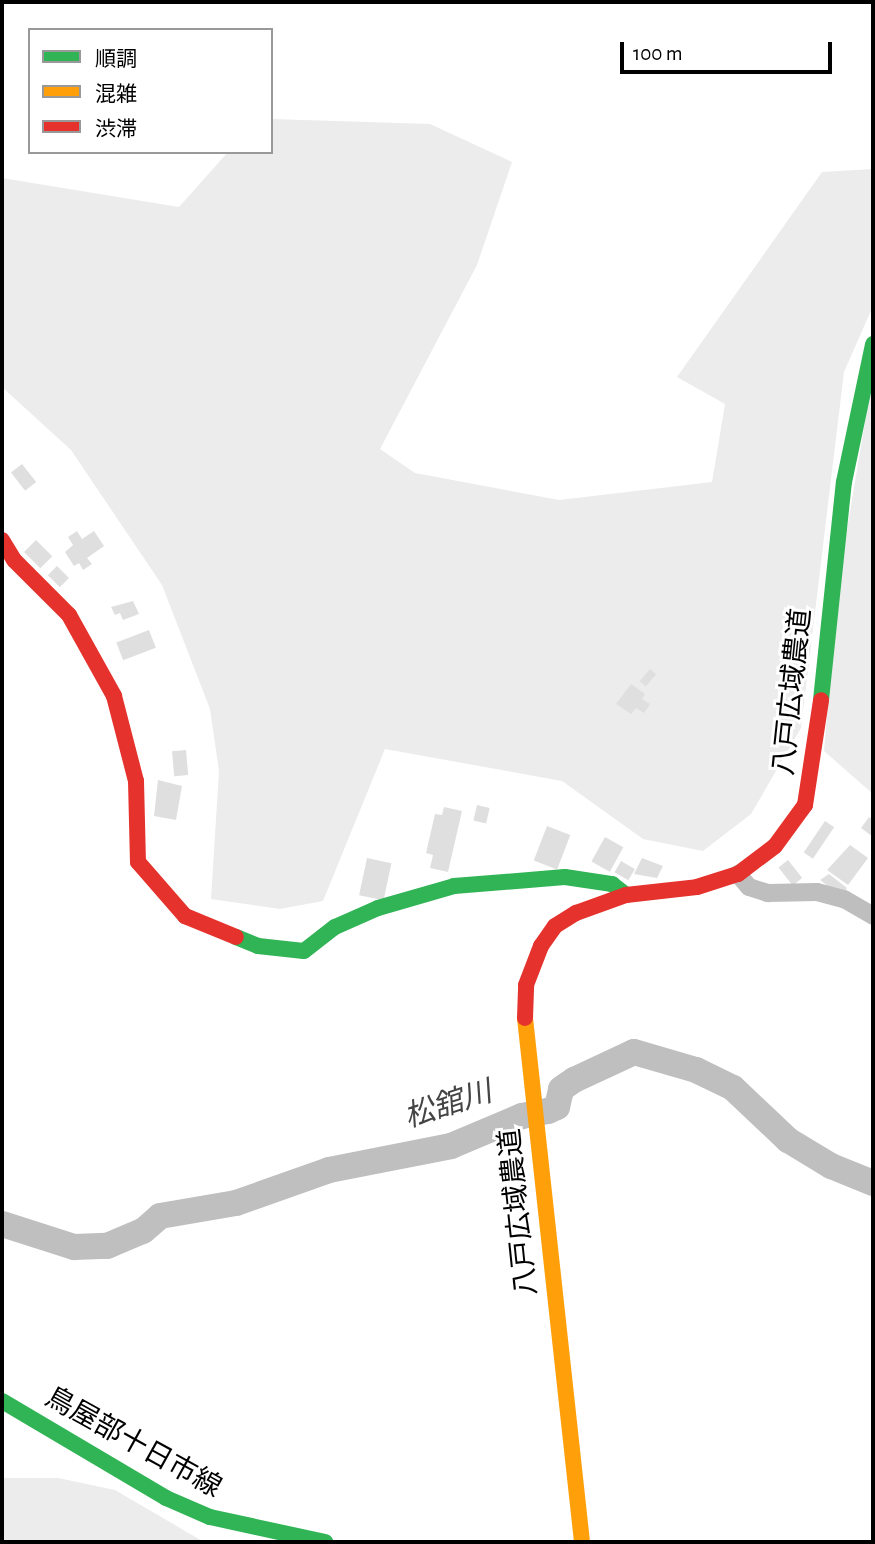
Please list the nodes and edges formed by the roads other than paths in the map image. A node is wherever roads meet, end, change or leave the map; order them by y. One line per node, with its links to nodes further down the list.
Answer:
1 (873, 344): 3 (street, 八戸広域農道)
2 (2, 540): 4 (street)
3 (738, 874): 4 (street, 八戸広域農道); 5 (street)
4 (626, 894): 8 (street, 八戸広域農道)
5 (873, 916)
6 (2, 1401): 7 (street, 鳥屋部十日市線)
7 (325, 1542)
8 (582, 1542)

